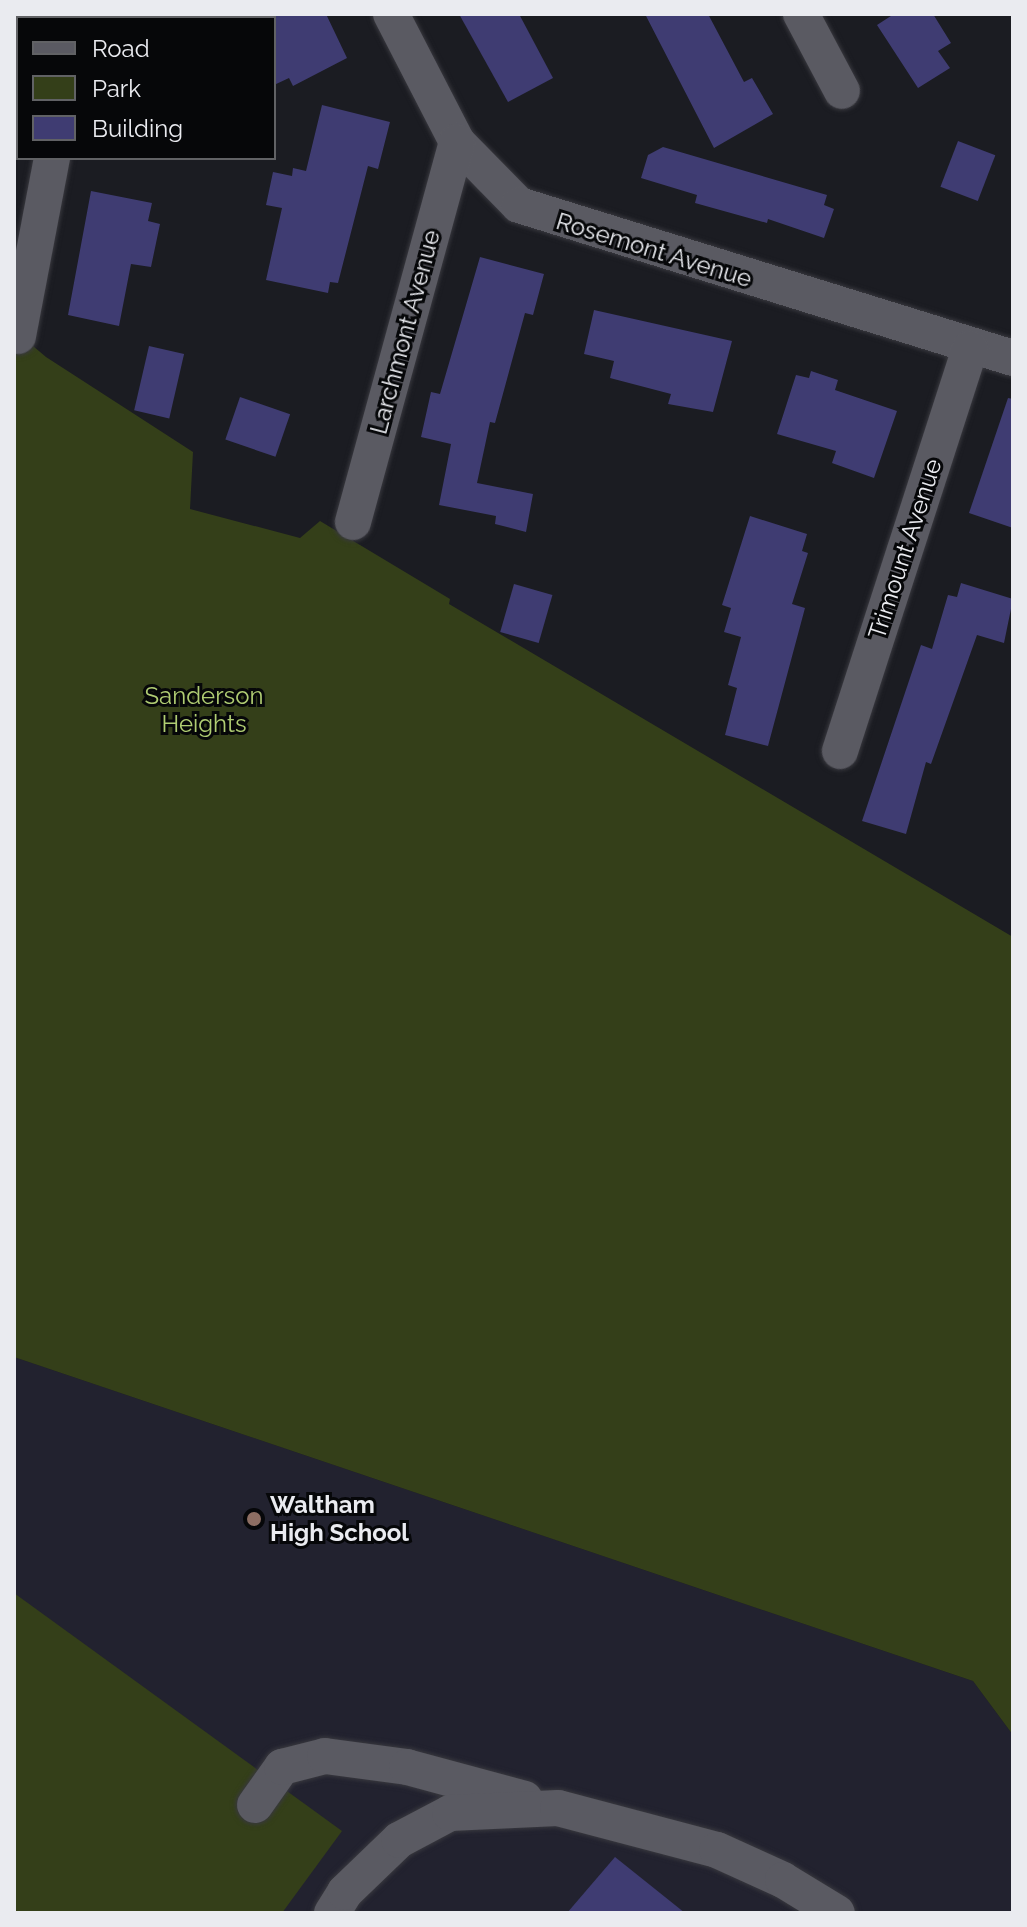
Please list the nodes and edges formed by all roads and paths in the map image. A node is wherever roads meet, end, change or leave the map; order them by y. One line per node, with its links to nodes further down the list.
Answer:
1 (391, 14): 4 (street, Rosemont Avenue)
2 (801, 14): 3 (street)
3 (842, 91)
4 (457, 142): 7 (street, Rosemont Avenue); 9 (street, Larchmont Avenue)
5 (52, 160): 6 (street)
6 (18, 336)
7 (970, 348): 8 (street, Rosemont Avenue); 10 (street, Trimount Avenue)
8 (1013, 358)
9 (353, 522)
10 (840, 751)
11 (255, 1805): 12 (street)
12 (558, 1808): 13 (street); 14 (street)
13 (332, 1913)
14 (837, 1913)

